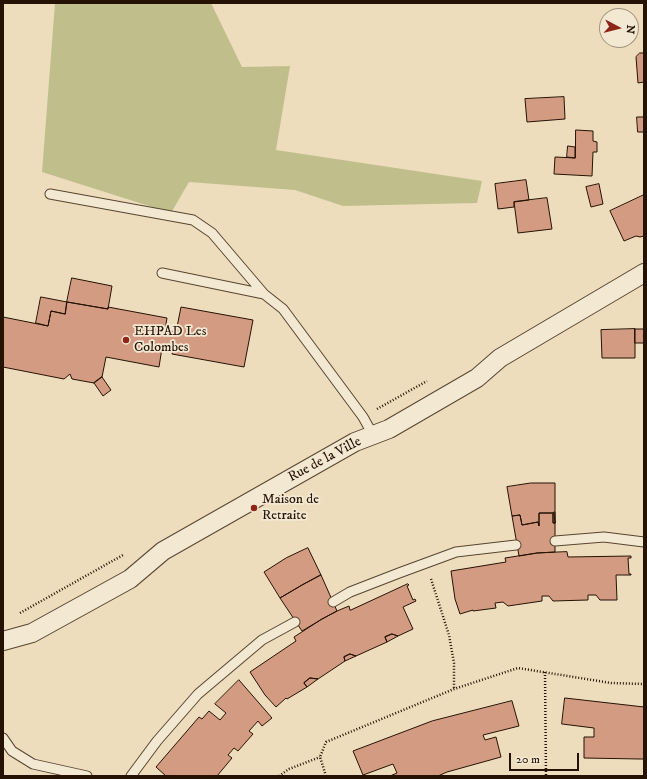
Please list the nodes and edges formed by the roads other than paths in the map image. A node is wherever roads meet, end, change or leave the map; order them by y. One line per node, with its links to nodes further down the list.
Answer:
1 (50, 194): 4 (lane)
2 (162, 273): 4 (lane)
3 (644, 273): 5 (street, Rue de la Ville)
4 (264, 294): 5 (lane)
5 (373, 435): 11 (street, Rue de la Ville)
6 (555, 541): 7 (lane)
7 (644, 542)
8 (516, 545): 9 (lane)
9 (333, 602)
10 (296, 622): 14 (lane)
11 (3, 641)
12 (3, 738): 13 (lane)
13 (87, 776)
14 (131, 776)

